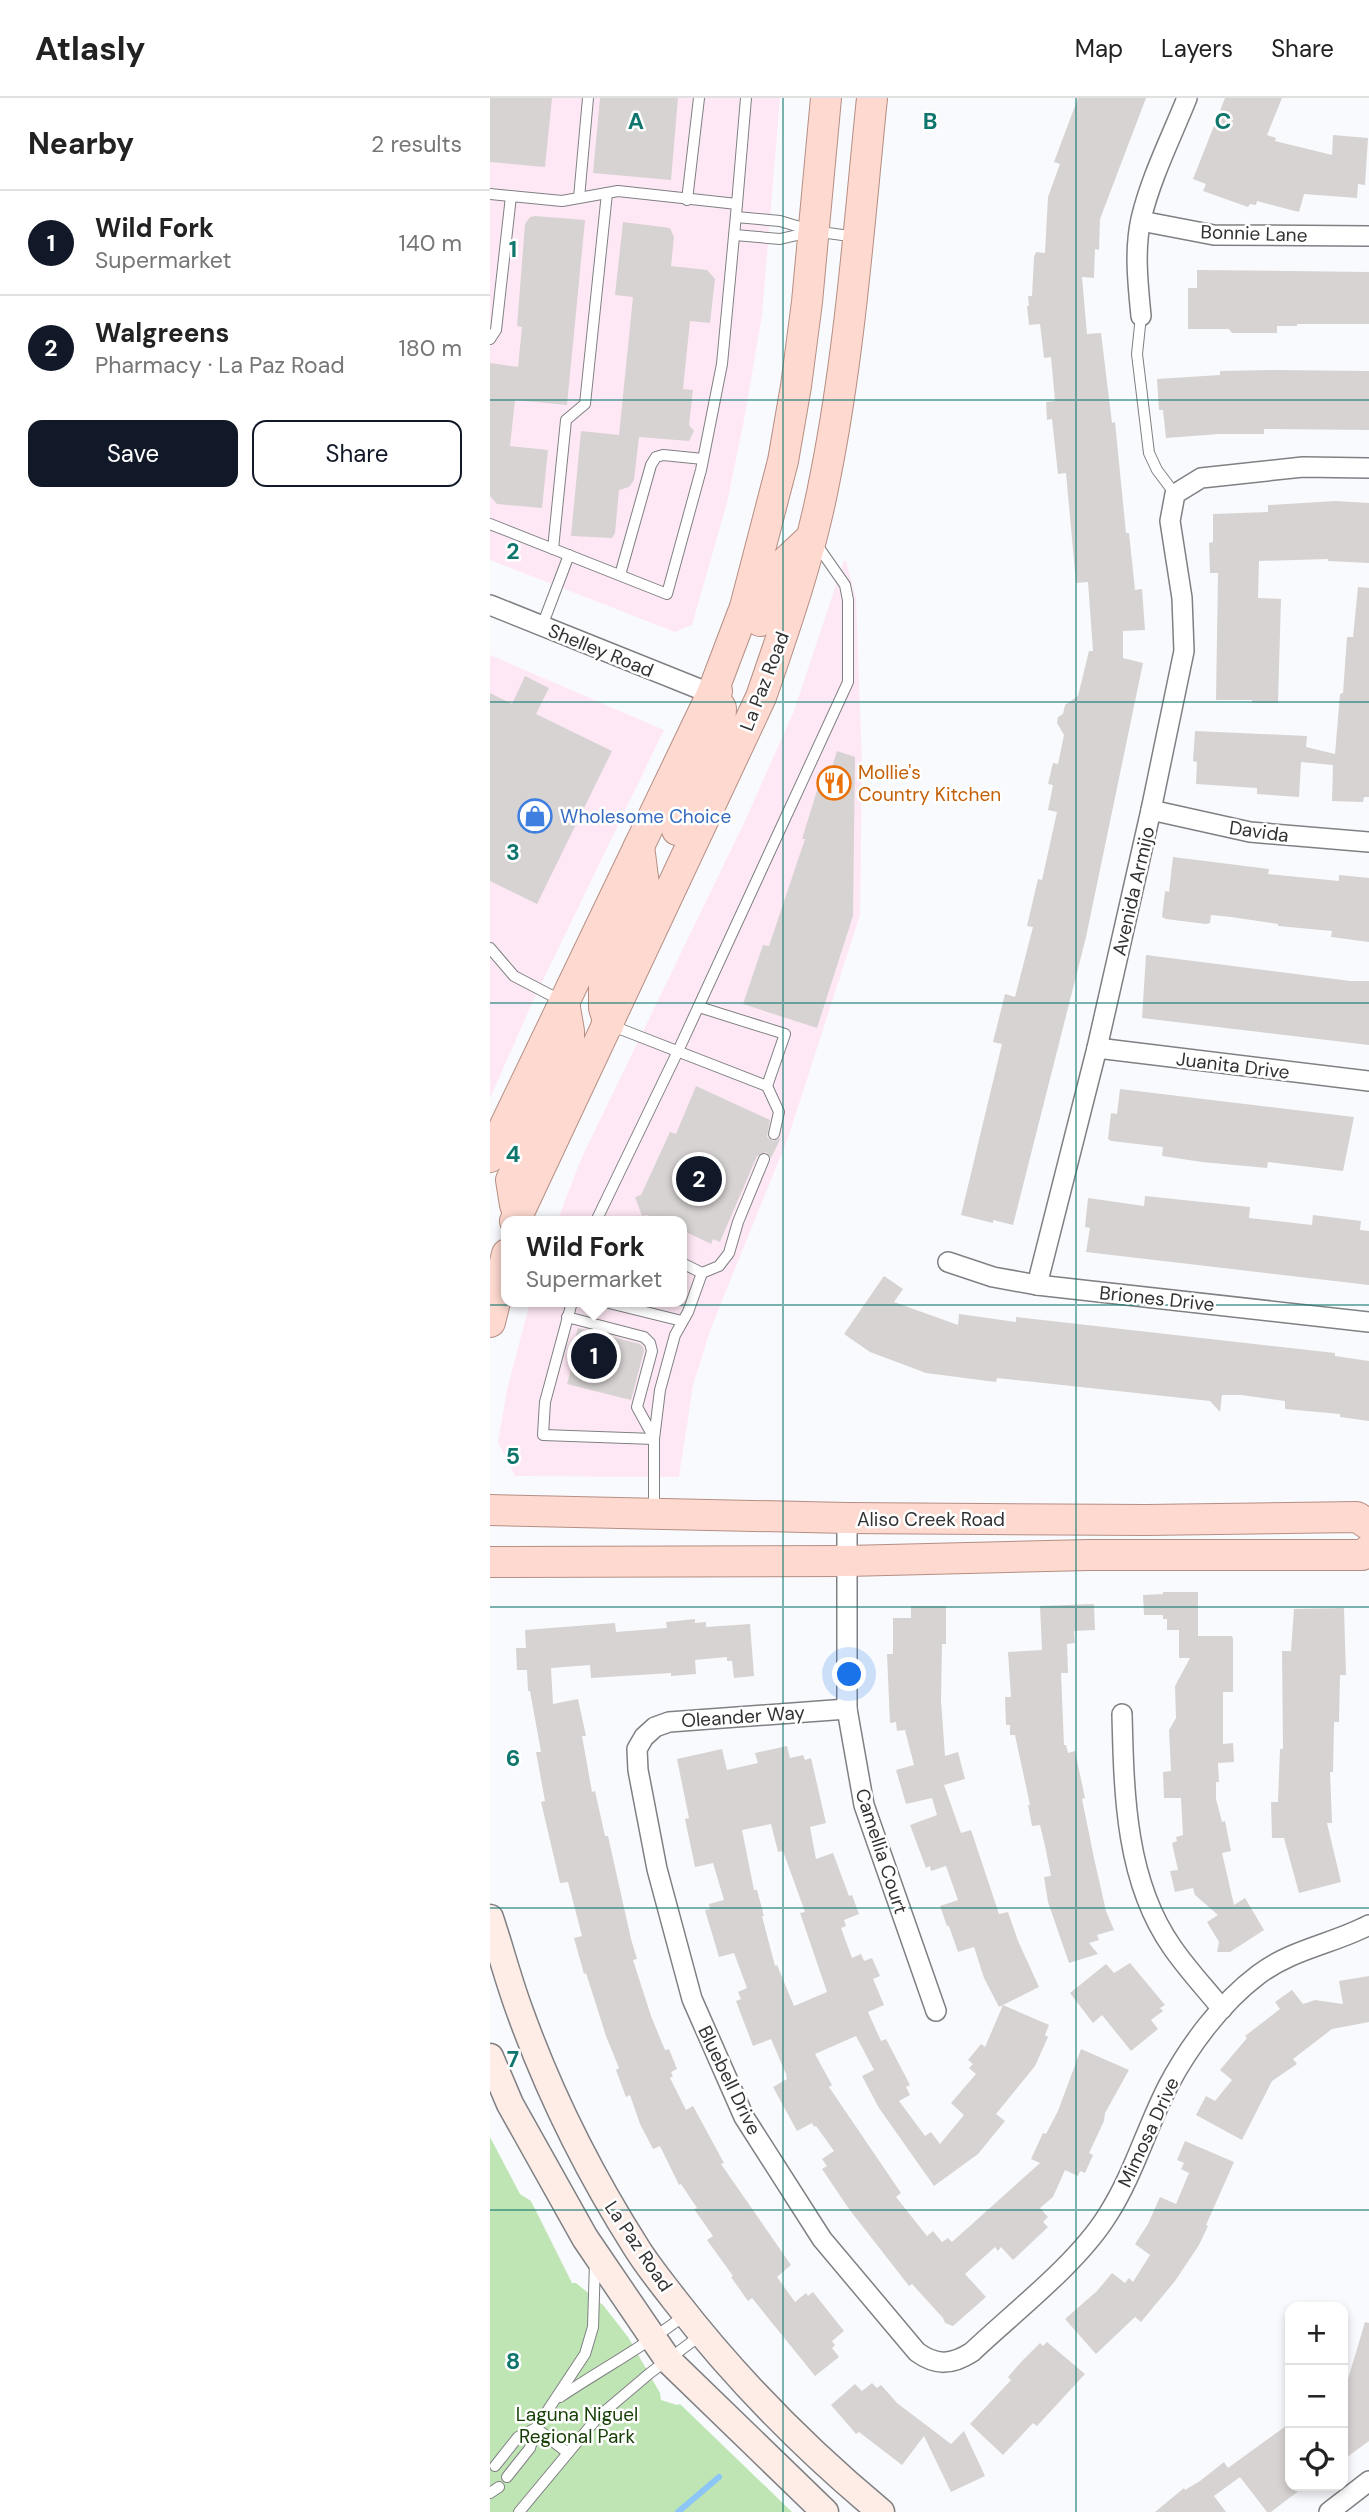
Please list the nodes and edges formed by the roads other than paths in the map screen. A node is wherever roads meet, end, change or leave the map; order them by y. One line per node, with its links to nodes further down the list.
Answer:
1 (588, 98): 10 (lane)
2 (699, 98): 11 (lane)
3 (746, 98): 12 (lane)
4 (826, 98): 15 (main road)
5 (872, 98): 18 (main road, La Paz Road)
6 (1187, 98): 14 (street)
7 (607, 193): 10 (lane); 11 (lane); 26 (lane)
8 (490, 194): 9 (lane)
9 (511, 196): 10 (lane); 20 (lane)
10 (579, 198)
11 (687, 200): 12 (lane)
12 (737, 205): 13 (lane)
13 (736, 217): 15 (lane); 16 (lane)
14 (1141, 221): 17 (street, Bonnie Lane); 19 (street)
15 (813, 231): 16 (lane); 18 (lane); 31 (main road)
16 (735, 235): 21 (lane)
17 (1369, 236)
18 (858, 237): 25 (main road, La Paz Road)
19 (1141, 316): 23 (lane)
20 (490, 339)
21 (703, 459): 28 (lane); 28 (lane)
22 (1369, 468): 23 (street)
23 (1175, 494): 32 (street, Avenida Armijo)
24 (490, 524): 26 (lane)
25 (812, 538): 31 (main road); 35 (main road, La Paz Road); 38 (lane)
26 (553, 549): 27 (lane)
27 (569, 555): 28 (lane); 30 (lane)
28 (620, 575)
29 (490, 605): 30 (street, Shelley Road)
30 (542, 626): 31 (street, Shelley Road)
31 (712, 694): 34 (main road); 35 (main road)
32 (1151, 810): 33 (street, Davida); 40 (street, Avenida Armijo)
33 (1369, 842)
34 (639, 846): 37 (main road); 39 (main road)
35 (675, 879): 39 (main road, La Paz Road)
36 (490, 948): 37 (lane)
37 (564, 1002): 45 (main road); 47 (main road)
38 (698, 1007): 41 (lane); 43 (lane)
39 (609, 1024): 41 (lane); 48 (main road, La Paz Road)
40 (1097, 1048): 42 (street, Juanita Drive); 54 (street, Avenida Armijo)
41 (678, 1051): 43 (lane); 49 (lane)
42 (1369, 1081)
43 (767, 1086): 44 (lane)
44 (774, 1135)
45 (490, 1157)
46 (764, 1160): 52 (lane)
47 (516, 1216)
48 (517, 1216)
49 (600, 1216)
50 (948, 1262): 54 (street, Briones Drive)
51 (687, 1266): 52 (lane)
52 (702, 1273): 59 (lane)
53 (501, 1281): 58 (main road)
54 (1037, 1284): 60 (street, Briones Drive)
55 (570, 1307): 57 (lane)
56 (626, 1307): 59 (lane)
57 (567, 1317): 61 (lane); 61 (lane)
58 (490, 1321)
59 (682, 1321): 61 (lane)
60 (1369, 1322)
61 (654, 1439): 63 (lane)
62 (490, 1510): 63 (main road, Aliso Creek Road)
63 (654, 1513): 64 (main road, Aliso Creek Road)
64 (847, 1518): 65 (main road, Aliso Creek Road); 67 (street, Camellia Court)
65 (1369, 1525)
66 (1369, 1550): 67 (main road, Aliso Creek Road)
67 (847, 1561): 68 (main road, Aliso Creek Road); 69 (street, Camellia Court)
68 (490, 1562)
69 (847, 1709): 71 (street, Oleander Way); 75 (street, Camellia Court)
70 (1122, 1714): 74 (street)
71 (644, 1737): 80 (street, Bluebell Drive)
72 (490, 1918): 78 (main road, La Paz Road)
73 (1369, 1925): 74 (street, Mimosa Drive)
74 (1222, 2009): 80 (street, Mimosa Drive)
75 (936, 2011)
76 (490, 2057): 77 (main road, La Paz Road)
77 (596, 2254): 79 (main road, La Paz Road); 81 (lane)
78 (694, 2324): 79 (lane); 79 (lane); 91 (main road, La Paz Road)
79 (661, 2349): 81 (lane); 83 (lane); 90 (main road, La Paz Road)
80 (943, 2364)
81 (557, 2399): 82 (lane)
82 (536, 2427): 83 (lane); 84 (lane); 85 (lane)
83 (568, 2453): 89 (lane)
84 (495, 2466)
85 (507, 2477)
86 (1369, 2481): 92 (street)
87 (499, 2487): 88 (lane)
88 (490, 2493)
89 (519, 2512)
90 (825, 2512)
91 (881, 2512)
92 (1329, 2512)

